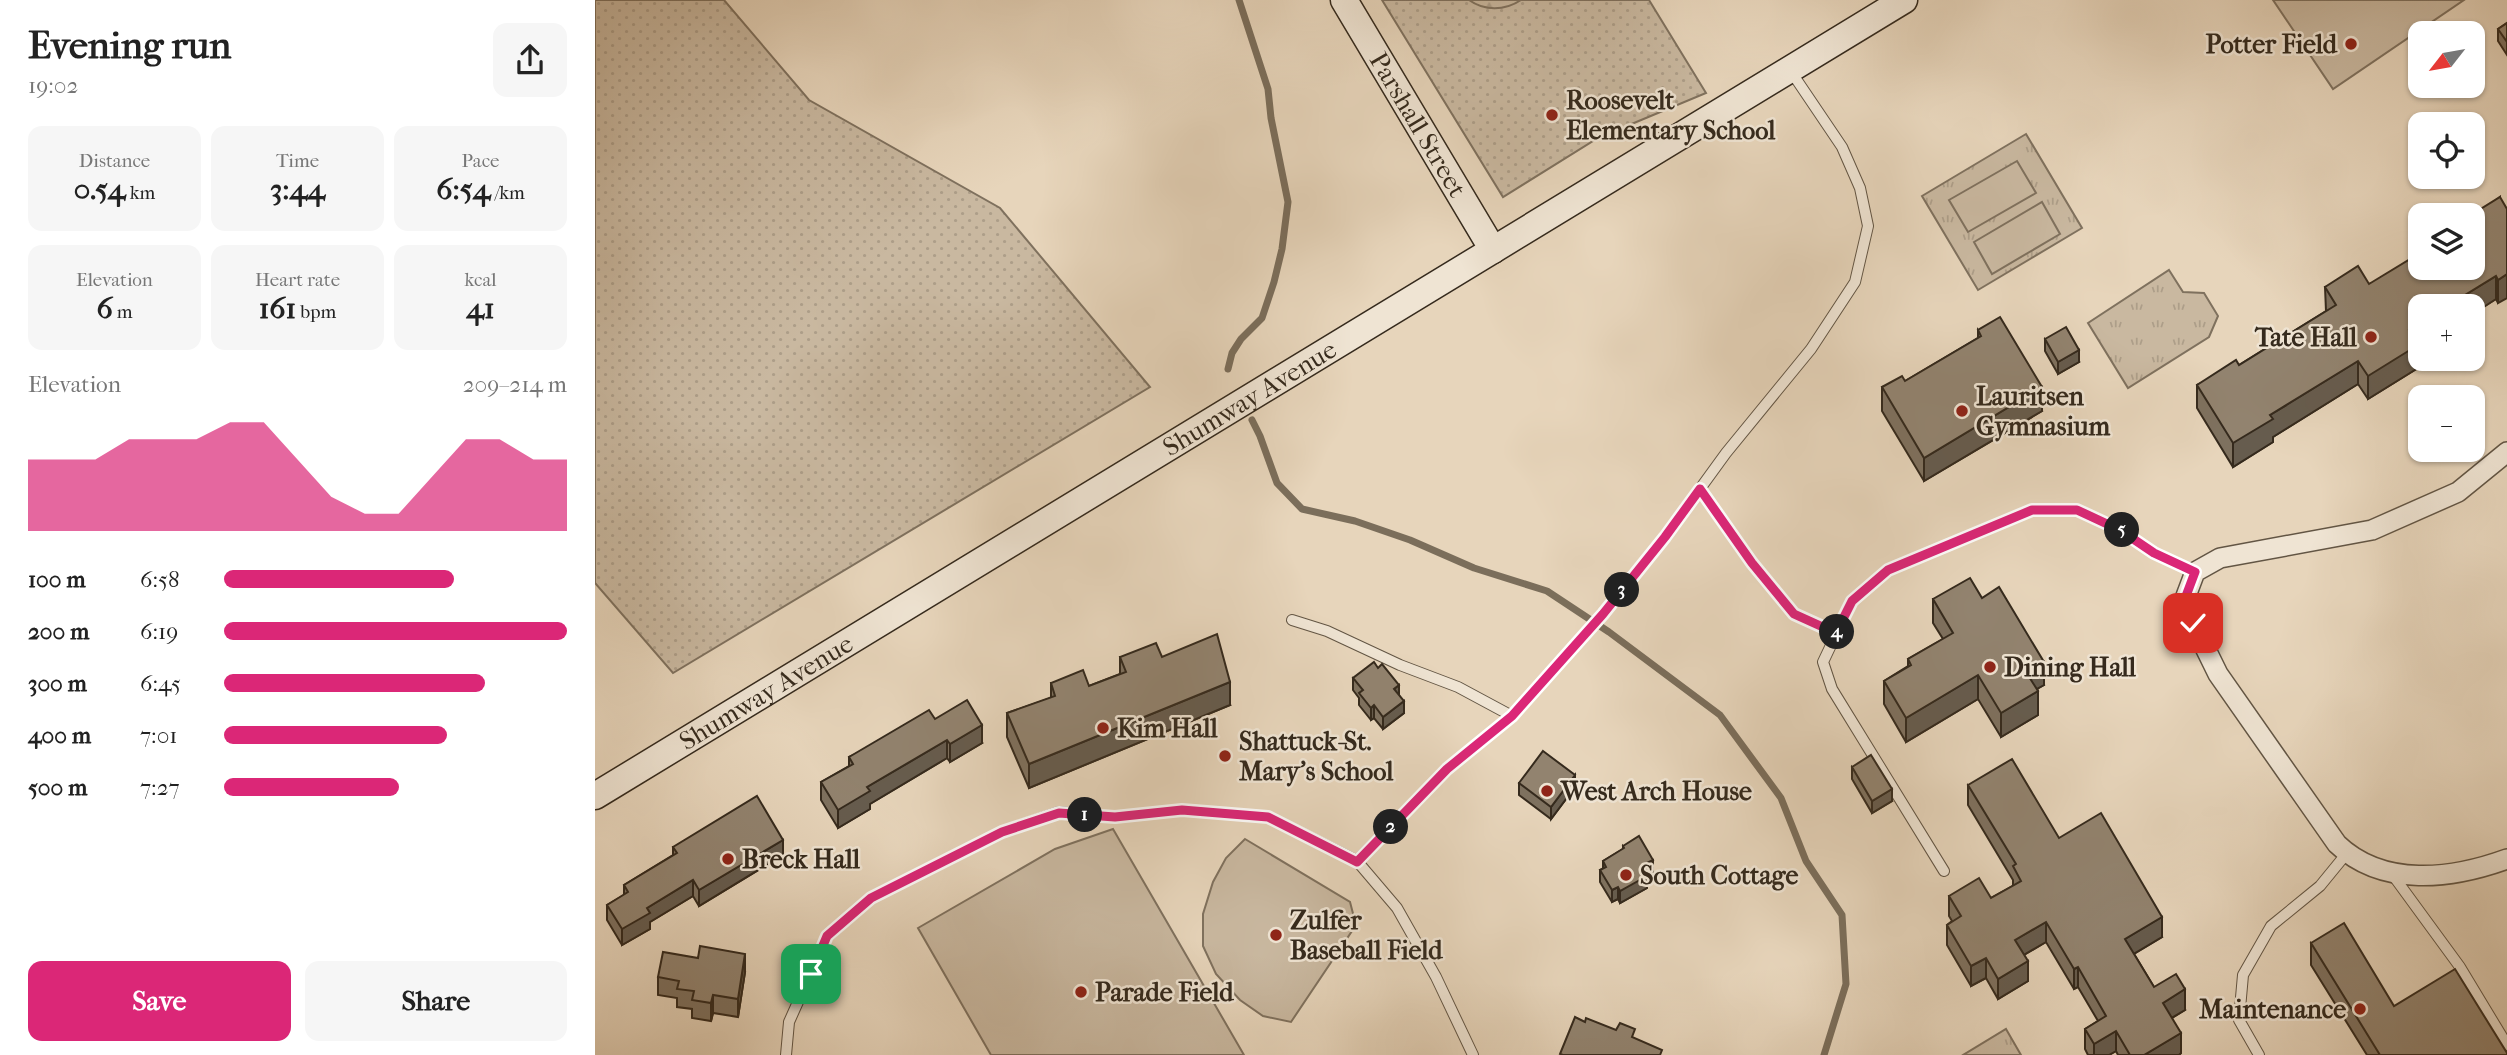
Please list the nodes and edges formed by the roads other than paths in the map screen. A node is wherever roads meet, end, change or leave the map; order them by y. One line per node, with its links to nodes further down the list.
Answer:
1 (1344, 0): 4 (street, Parshall Street)
2 (1904, 0): 3 (street, Shumway Avenue)
3 (1790, 69): 4 (street, Shumway Avenue); 6 (lane)
4 (1493, 250): 11 (street, Shumway Avenue)
5 (2507, 452): 7 (street)
6 (1700, 489): 9 (lane); 10 (lane)
7 (2195, 572): 9 (lane); 12 (street)
8 (1292, 620): 10 (lane)
9 (1836, 633): 15 (lane)
10 (1512, 716): 14 (lane)
11 (595, 796)
12 (2347, 853): 16 (street); 20 (lane)
13 (2507, 859): 16 (street)
14 (1357, 862): 18 (lane); 19 (lane)
15 (1944, 872)
16 (2391, 874): 17 (lane)
17 (2507, 1045)
18 (786, 1055)
19 (1473, 1055)
20 (2259, 1055)

